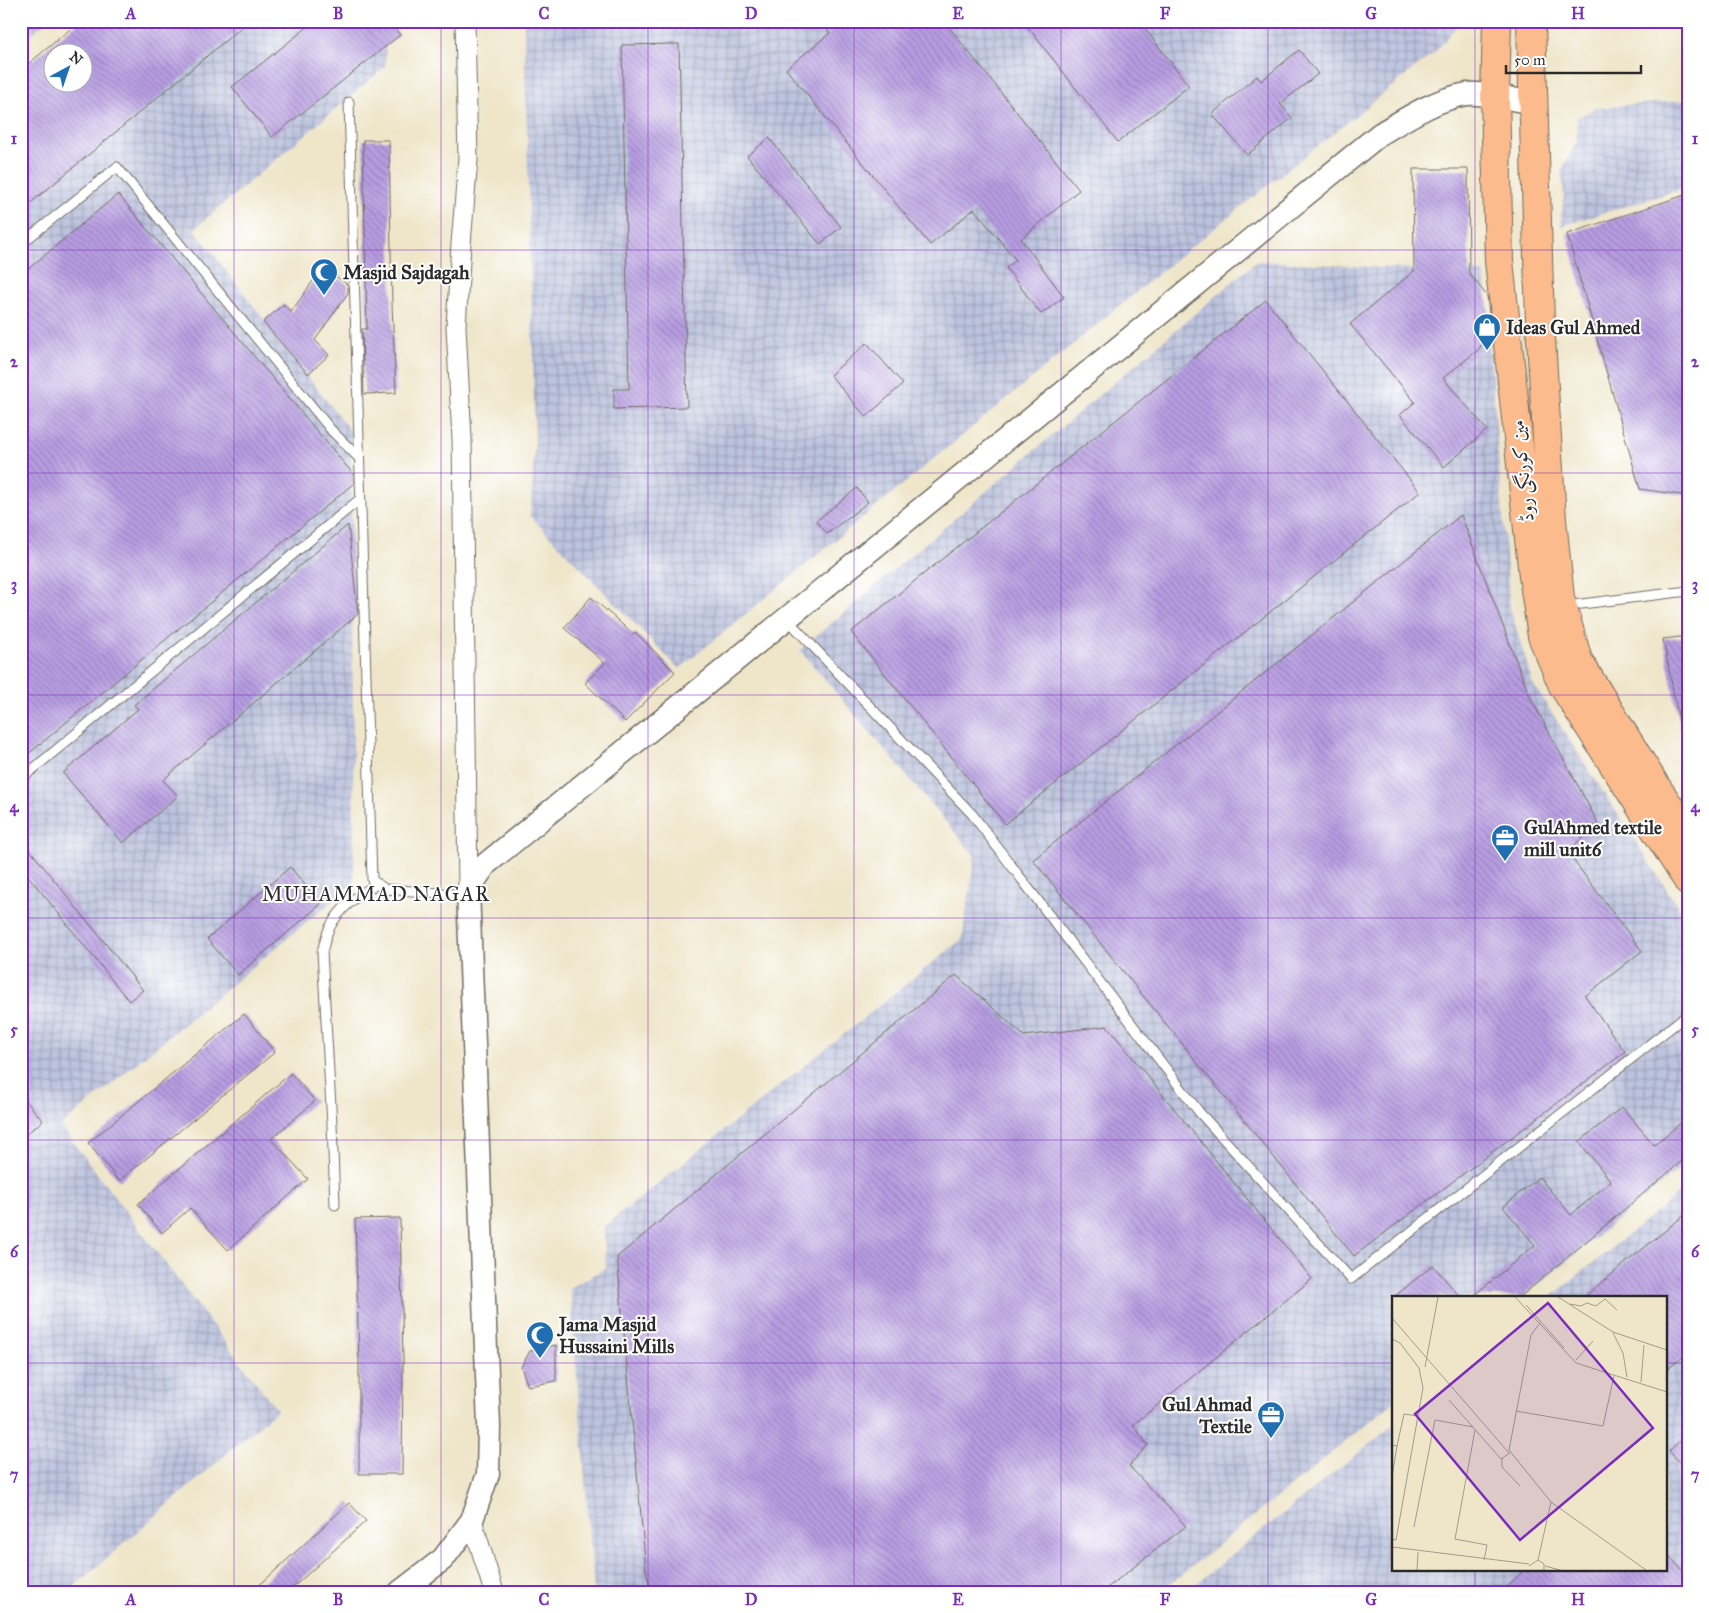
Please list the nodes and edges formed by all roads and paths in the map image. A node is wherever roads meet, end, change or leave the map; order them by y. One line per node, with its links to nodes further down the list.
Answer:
1 (28, 21): 5 (lane)
2 (465, 21): 19 (street)
3 (1497, 21): 6 (main road, مین کورنگی روڈ)
4 (1531, 21): 8 (main road, مین کورنگی روڈ)
5 (21, 27)
6 (1495, 96): 8 (street); 14 (street); 17 (main road, مین کورنگی روڈ)
7 (349, 102): 10 (lane)
8 (1532, 103): 13 (main road, مین کورنگی روڈ)
9 (21, 244): 10 (lane)
10 (359, 458): 11 (lane)
11 (360, 498): 15 (lane); 18 (lane)
12 (1688, 591): 13 (lane)
13 (1563, 606): 16 (main road, مین کورنگی روڈ)
14 (787, 619): 19 (street); 20 (lane)
15 (21, 780)
16 (1688, 834)
17 (1688, 881)
18 (377, 884): 19 (lane); 21 (lane)
19 (468, 892): 22 (street)
20 (1688, 1014)
21 (335, 1205)
22 (472, 1520): 23 (street); 24 (street)
23 (400, 1592)
24 (494, 1592)

